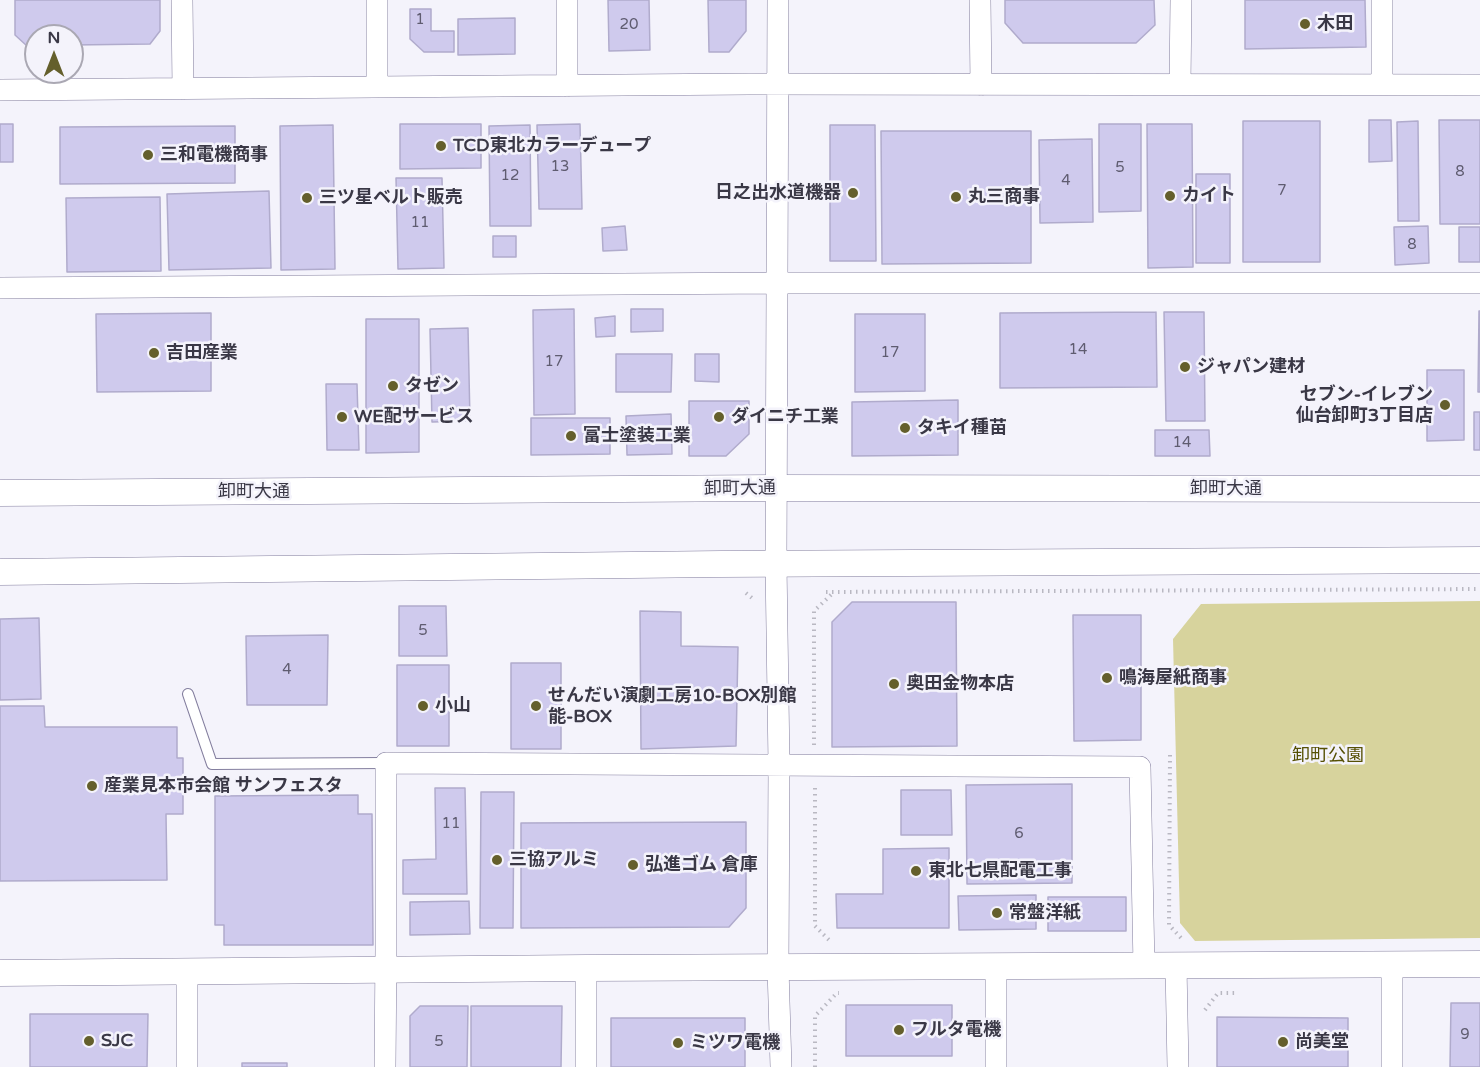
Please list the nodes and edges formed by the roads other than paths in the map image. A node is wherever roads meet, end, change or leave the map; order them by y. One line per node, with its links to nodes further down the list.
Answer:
1 (182, 0): 15 (street)
2 (377, 0): 14 (street)
3 (567, 0): 13 (street)
4 (778, 0): 8 (street)
5 (980, 0): 11 (street)
6 (1181, 0): 9 (street)
7 (1382, 0): 10 (street)
8 (778, 84): 11 (street); 13 (street); 17 (street)
9 (1180, 84): 10 (street); 11 (street)
10 (1382, 84): 12 (street)
11 (981, 85)
12 (1480, 85)
13 (567, 86): 14 (street)
14 (376, 87): 15 (street)
15 (183, 89): 16 (street)
16 (0, 90)
17 (777, 283): 18 (street); 19 (street); 20 (street)
18 (1480, 283)
19 (0, 288)
20 (776, 488): 21 (street, 卸町大通); 22 (street, 卸町大通); 24 (street)
21 (1480, 489)
22 (0, 493)
23 (1480, 560): 24 (street)
24 (776, 564): 25 (street); 28 (street)
25 (0, 572)
26 (188, 694): 27 (lane)
27 (386, 763): 28 (street); 36 (street)
28 (779, 764): 32 (street); 35 (street)
29 (1182, 955): 30 (street); 32 (street); 44 (street)
30 (1392, 964): 31 (street); 45 (street)
31 (1480, 964)
32 (1144, 966): 33 (street)
33 (996, 967): 35 (street); 43 (street)
34 (586, 968): 35 (street); 36 (street); 41 (street)
35 (778, 968): 42 (street)
36 (386, 969): 37 (street); 40 (street)
37 (187, 972): 38 (street); 39 (street)
38 (0, 973)
39 (187, 1067)
40 (385, 1067)
41 (586, 1067)
42 (781, 1067)
43 (996, 1067)
44 (1178, 1067)
45 (1392, 1067)

